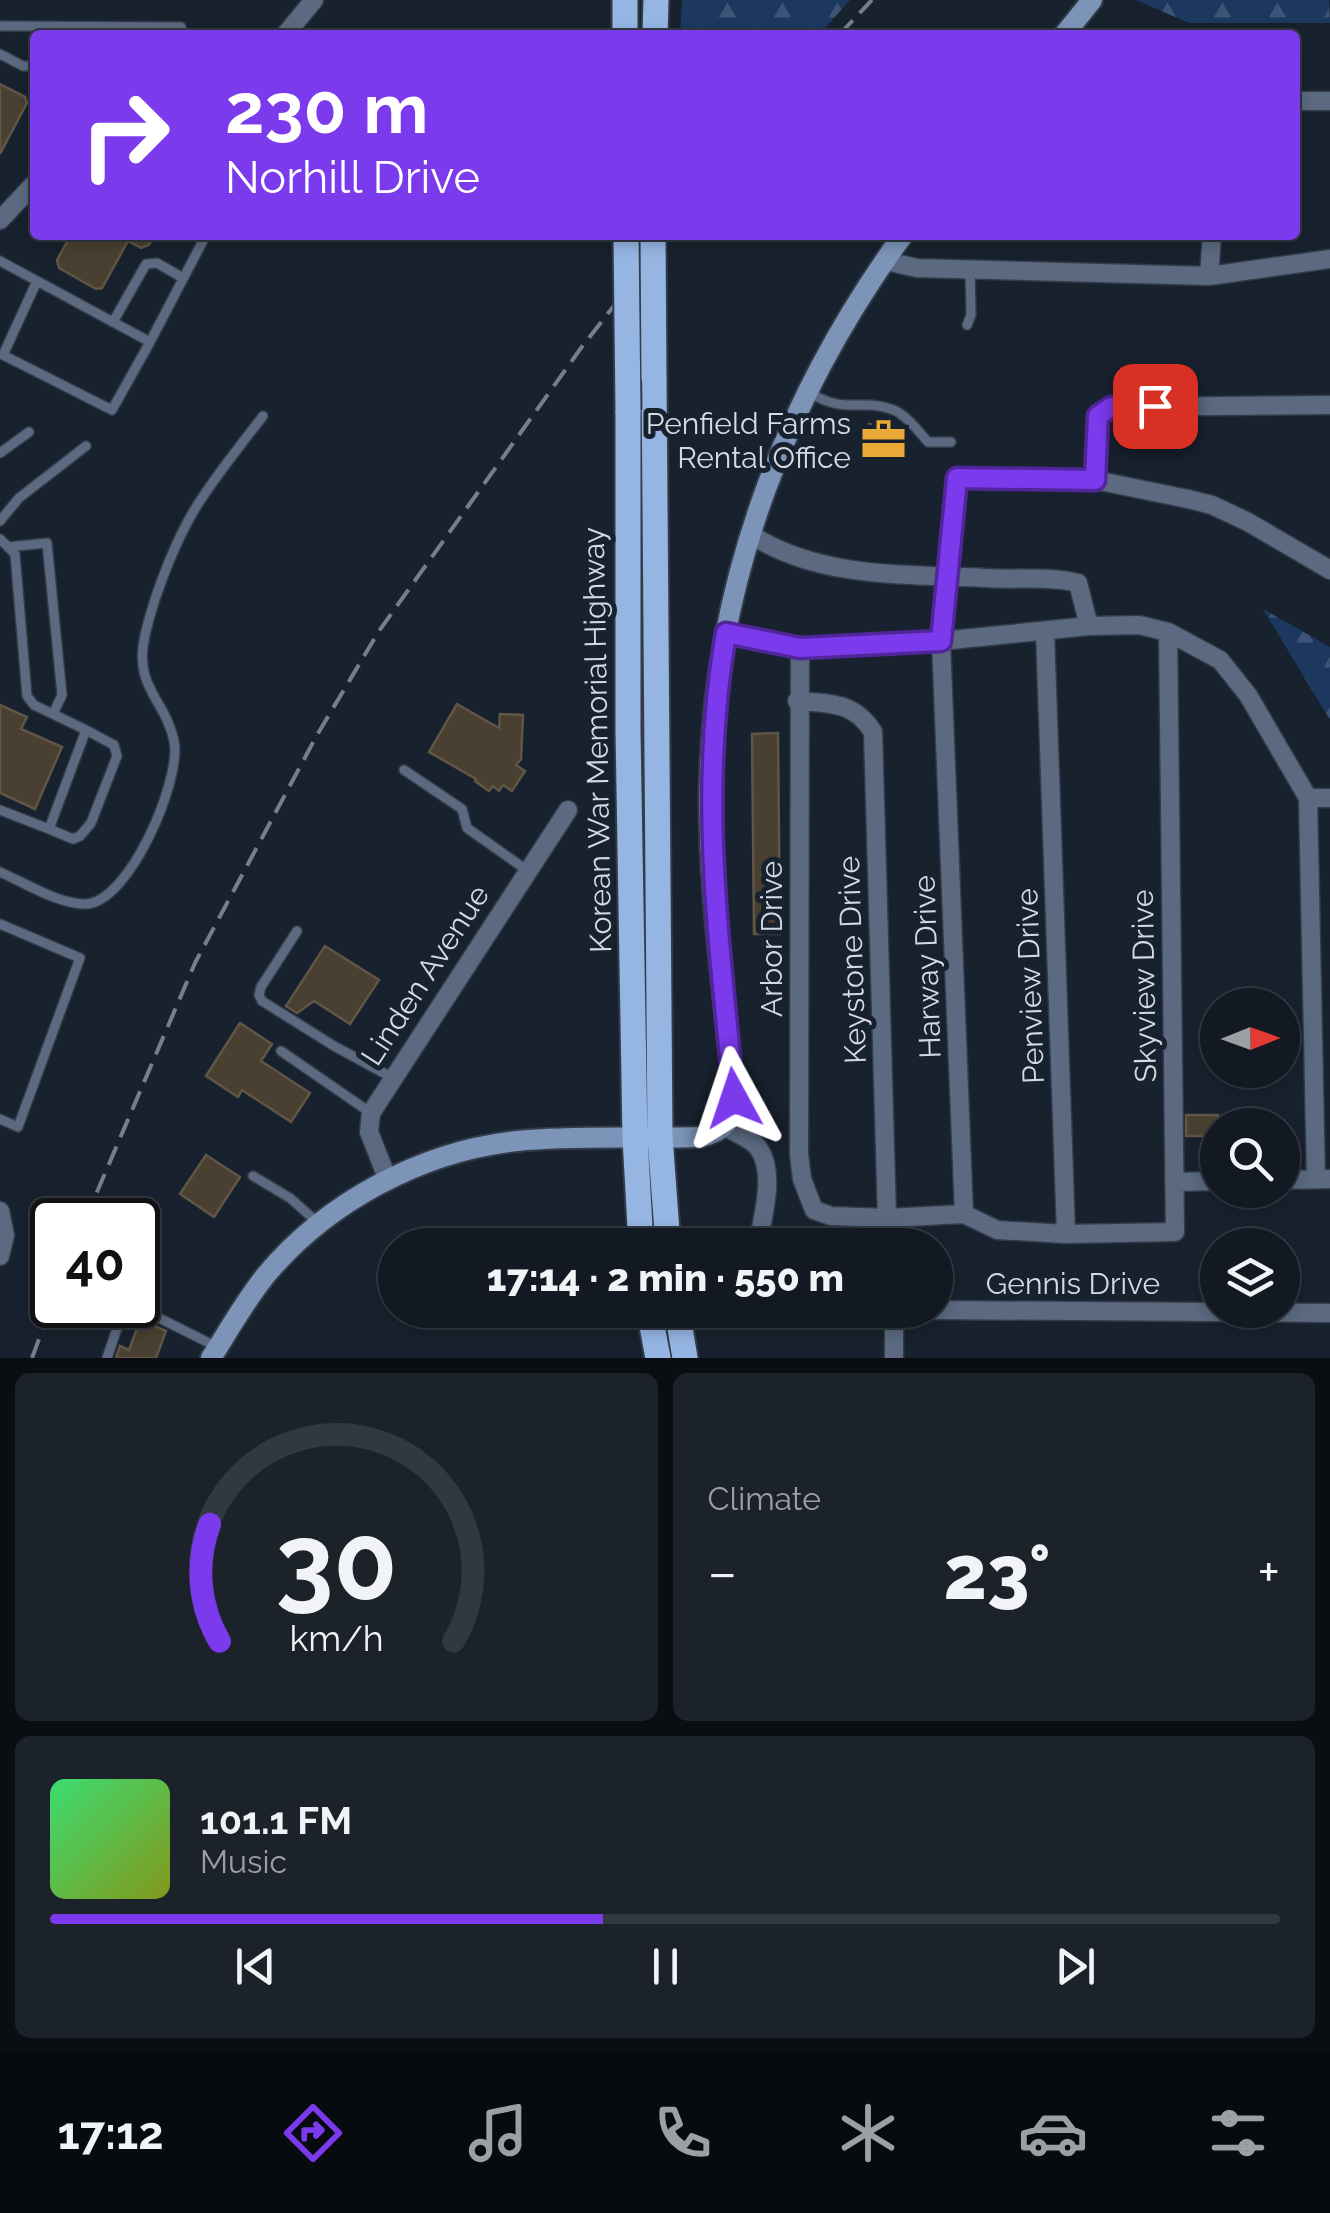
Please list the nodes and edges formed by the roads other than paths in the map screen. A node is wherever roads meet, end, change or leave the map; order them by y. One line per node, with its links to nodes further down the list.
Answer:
1 (314, 0): 7 (street)
2 (625, 0): 8 (main road)
3 (656, 0): 9 (main road)
4 (1092, 0): 10 (street)
5 (0, 26): 6 (lane)
6 (175, 30)
7 (290, 30)
8 (625, 30)
9 (655, 30)
10 (1073, 30)
11 (0, 54): 12 (lane)
12 (30, 66)
13 (1300, 101): 14 (street)
14 (1330, 101)
15 (30, 188): 16 (street)
16 (0, 220)
17 (203, 240): 27 (lane)
18 (626, 240): 69 (main road, Korean War Memorial Highway, bridge)
19 (653, 240): 69 (main road, Korean War Memorial Highway, bridge)
20 (899, 240): 22 (street)
21 (1212, 240): 26 (street)
22 (887, 257): 25 (street); 32 (street)
23 (1330, 259): 26 (street)
24 (0, 261): 28 (lane)
25 (970, 269): 26 (street); 30 (lane)
26 (1209, 276)
27 (183, 278): 29 (lane); 31 (lane)
28 (37, 281): 29 (lane); 31 (lane)
29 (113, 322): 31 (lane)
30 (968, 324)
31 (150, 342)
32 (806, 390): 36 (lane); 41 (street)
33 (1330, 406): 39 (street)
34 (263, 416): 61 (lane)
35 (29, 432): 38 (lane)
36 (951, 442)
37 (86, 446): 40 (lane)
38 (0, 453)
39 (1095, 480): 43 (street); 44 (street, Harway Drive)
40 (0, 521)
41 (750, 534): 44 (street); 48 (street)
42 (4, 543): 52 (lane); 52 (lane)
43 (1330, 570)
44 (946, 575): 45 (street); 49 (street, Harway Drive)
45 (1089, 626): 46 (street); 47 (street)
46 (1044, 631): 49 (street); 82 (street, Penview Drive)
47 (1168, 632): 55 (street); 74 (street, Skyview Drive)
48 (726, 633): 50 (street); 68 (street)
49 (941, 641): 50 (street); 76 (street, Harway Drive)
50 (800, 648): 51 (street, Arbor Drive)
51 (797, 700): 77 (street, Keystone Drive); 77 (street, Arbor Drive)
52 (53, 714): 53 (lane)
53 (86, 730): 59 (lane); 59 (lane)
54 (404, 770): 60 (lane)
55 (1308, 798): 56 (street); 71 (street)
56 (1330, 798)
57 (0, 810): 59 (lane)
58 (568, 810): 60 (street, Linden Avenue)
59 (48, 829)
60 (528, 871): 65 (street, Linden Avenue)
61 (0, 872)
62 (0, 924): 67 (lane)
63 (296, 931): 65 (lane)
64 (281, 1051): 66 (lane)
65 (393, 1078): 66 (street, Linden Avenue)
66 (371, 1113): 72 (street, Linden Avenue)
67 (0, 1119)
68 (726, 1126): 69 (street); 81 (street)
69 (648, 1138): 72 (street); 79 (main road, Korean War Memorial Highway); 80 (main road, Korean War Memorial Highway)
70 (253, 1176): 78 (lane)
71 (1323, 1179)
72 (388, 1180): 78 (street)
73 (1200, 1181): 74 (street)
74 (1174, 1182): 82 (street, Skyview Drive)
75 (0, 1211): 83 (street)
76 (964, 1214): 77 (street); 82 (street)
77 (887, 1218)
78 (319, 1224): 91 (street)
79 (642, 1228)
80 (665, 1228)
81 (760, 1228)
82 (1066, 1234)
83 (0, 1256)
84 (953, 1310): 85 (street, Gennis Drive)
85 (1330, 1313)
86 (160, 1321): 91 (lane)
87 (117, 1328): 92 (lane)
88 (653, 1328): 93 (main road)
89 (680, 1328): 94 (main road)
90 (894, 1328): 95 (street)
91 (214, 1353)
92 (107, 1358)
93 (658, 1358)
94 (685, 1358)
95 (894, 1358)

